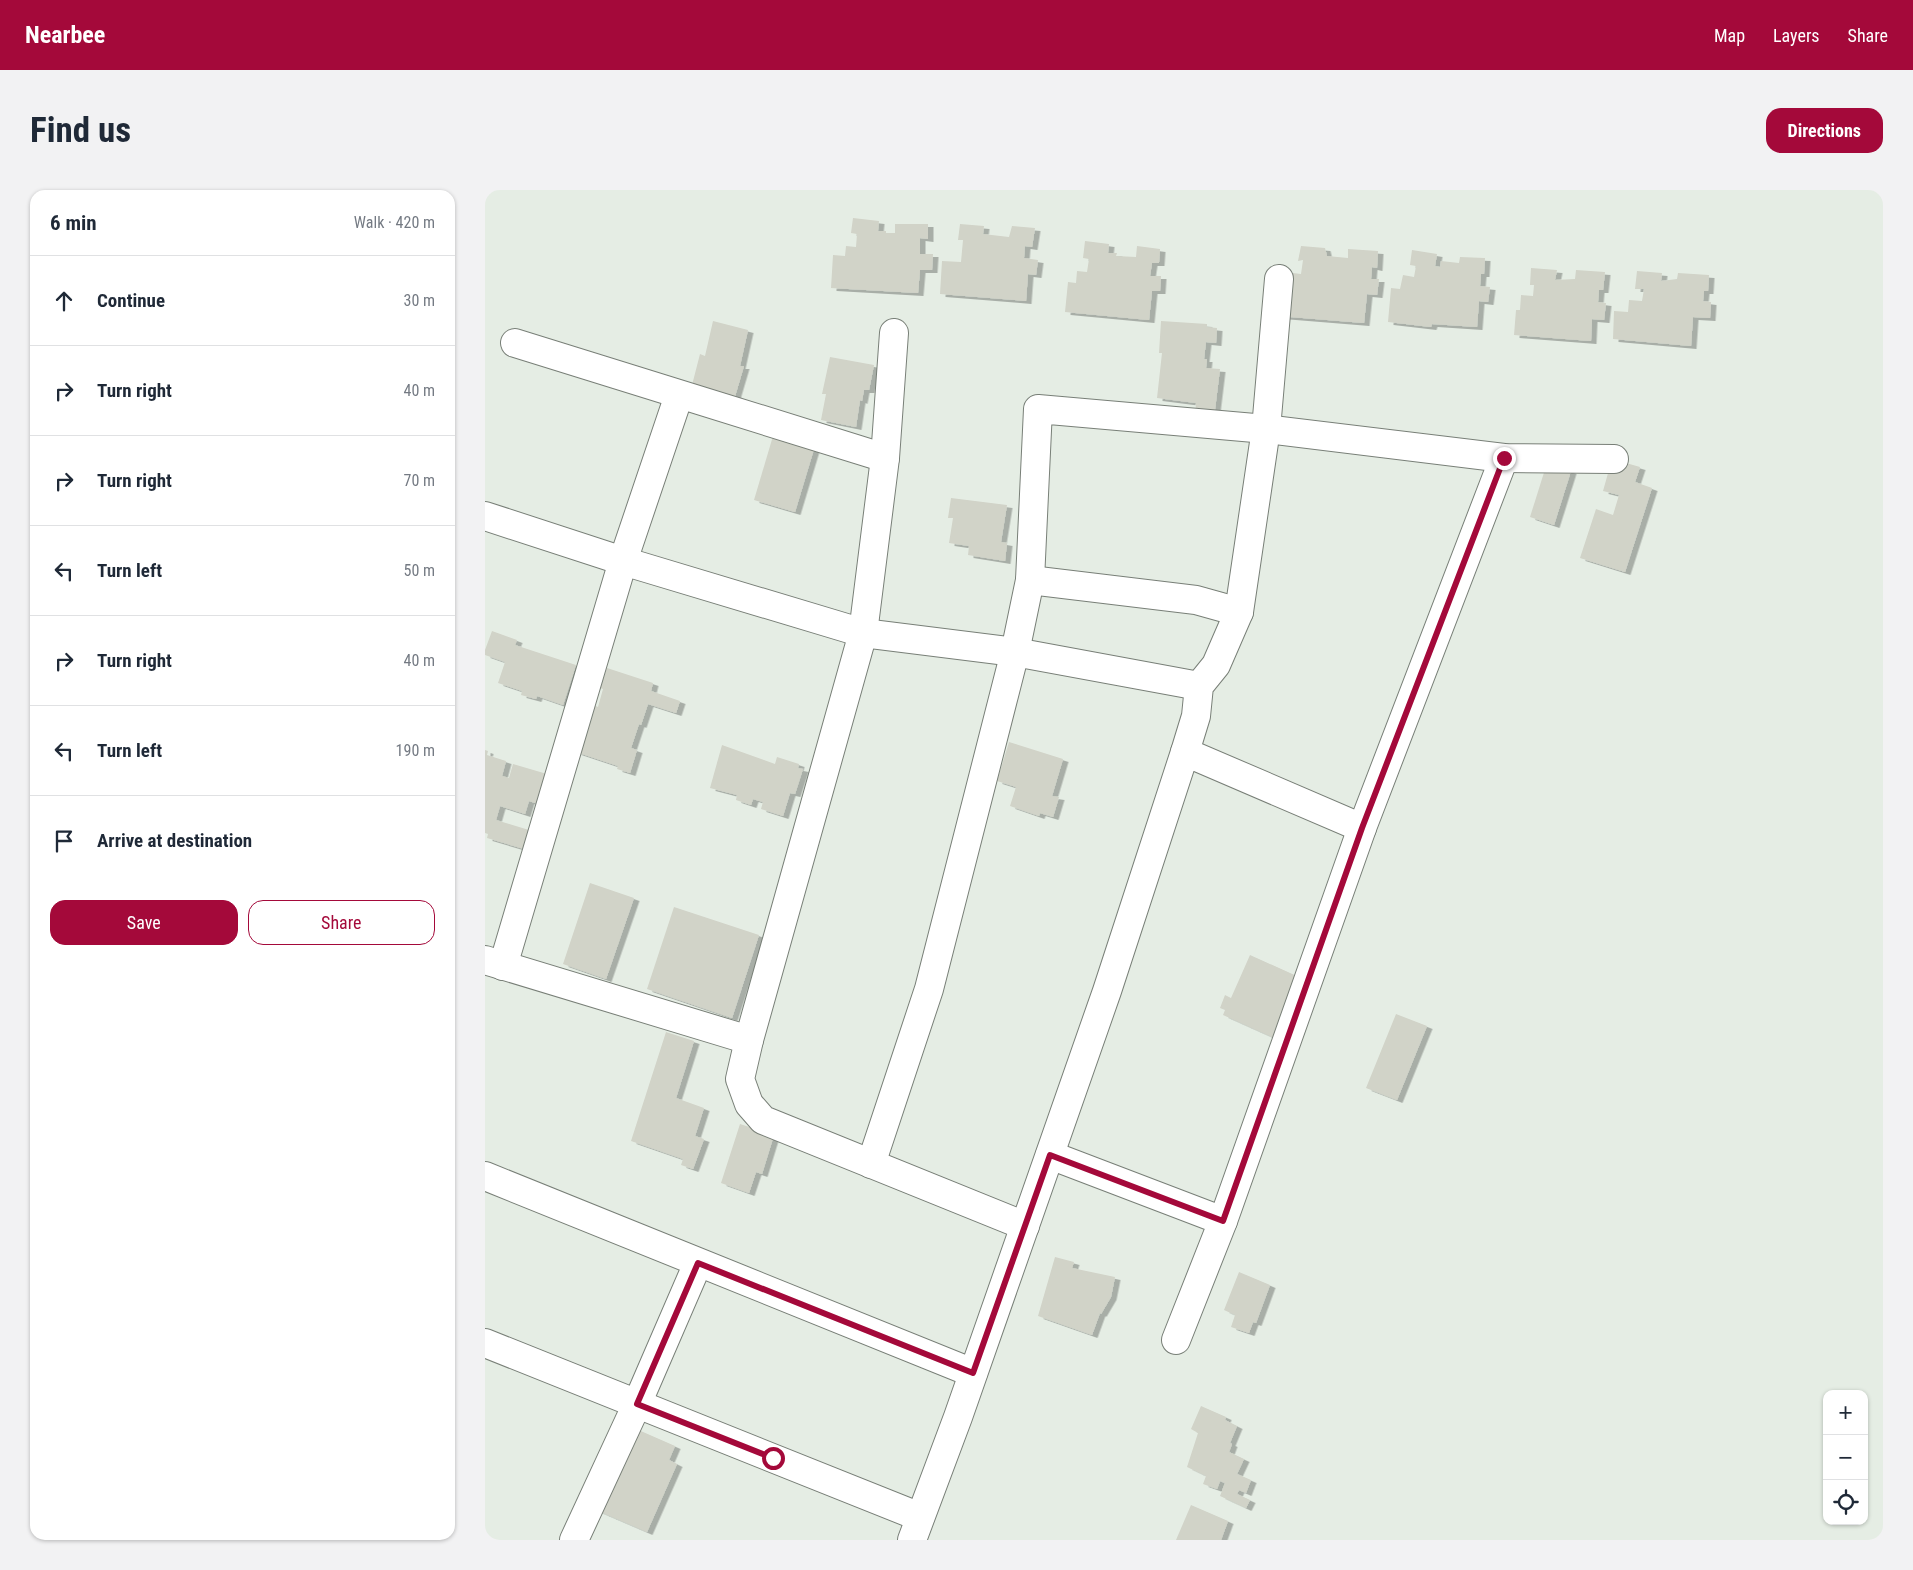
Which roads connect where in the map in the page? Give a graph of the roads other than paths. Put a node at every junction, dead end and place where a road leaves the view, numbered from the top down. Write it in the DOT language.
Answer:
graph roads {
  1 [pos="1279,280"];
  2 [pos="895,333"];
  3 [pos="515,343"];
  4 [pos="679,395"];
  5 [pos="1266,429"];
  6 [pos="885,458"];
  7 [pos="1504,458"];
  8 [pos="1614,459"];
  9 [pos="485,516"];
  10 [pos="623,561"];
  11 [pos="1030,580"];
  12 [pos="1239,612"];
  13 [pos="863,633"];
  14 [pos="1015,652"];
  15 [pos="1199,686"];
  16 [pos="1185,752"];
  17 [pos="1362,828"];
  18 [pos="494,963"];
  19 [pos="749,1040"];
  20 [pos="1050,1155"];
  21 [pos="871,1164"];
  22 [pos="485,1176"];
  23 [pos="1223,1221"];
  24 [pos="1025,1226"];
  25 [pos="698,1263"];
  26 [pos="1175,1340"];
  27 [pos="485,1343"];
  28 [pos="973,1373"];
  29 [pos="637,1404"];
  30 [pos="916,1529"];
  31 [pos="573,1540"];
  1 -- 5 [label="street"];
  2 -- 6 [label="street"];
  3 -- 4 [label="street"];
  4 -- 6 [label="street"];
  4 -- 10 [label="street"];
  5 -- 7 [label="street"];
  5 -- 11 [label="street"];
  5 -- 12 [label="street"];
  6 -- 13 [label="street"];
  7 -- 8 [label="street"];
  7 -- 17 [label="street"];
  9 -- 10 [label="street"];
  10 -- 13 [label="street"];
  10 -- 18 [label="street"];
  11 -- 12 [label="street"];
  11 -- 14 [label="street"];
  12 -- 15 [label="street"];
  13 -- 14 [label="street"];
  13 -- 19 [label="street"];
  14 -- 15 [label="street"];
  14 -- 21 [label="street"];
  15 -- 16 [label="street"];
  16 -- 17 [label="street"];
  16 -- 20 [label="street"];
  17 -- 23 [label="street"];
  18 -- 19 [label="street"];
  19 -- 21 [label="street"];
  20 -- 23 [label="street"];
  20 -- 24 [label="street"];
  21 -- 24 [label="street"];
  22 -- 25 [label="street"];
  23 -- 26 [label="street"];
  24 -- 28 [label="street"];
  25 -- 28 [label="street"];
  25 -- 29 [label="street"];
  27 -- 29 [label="street"];
  28 -- 30 [label="street"];
  29 -- 30 [label="street"];
  29 -- 31 [label="street"];
}
